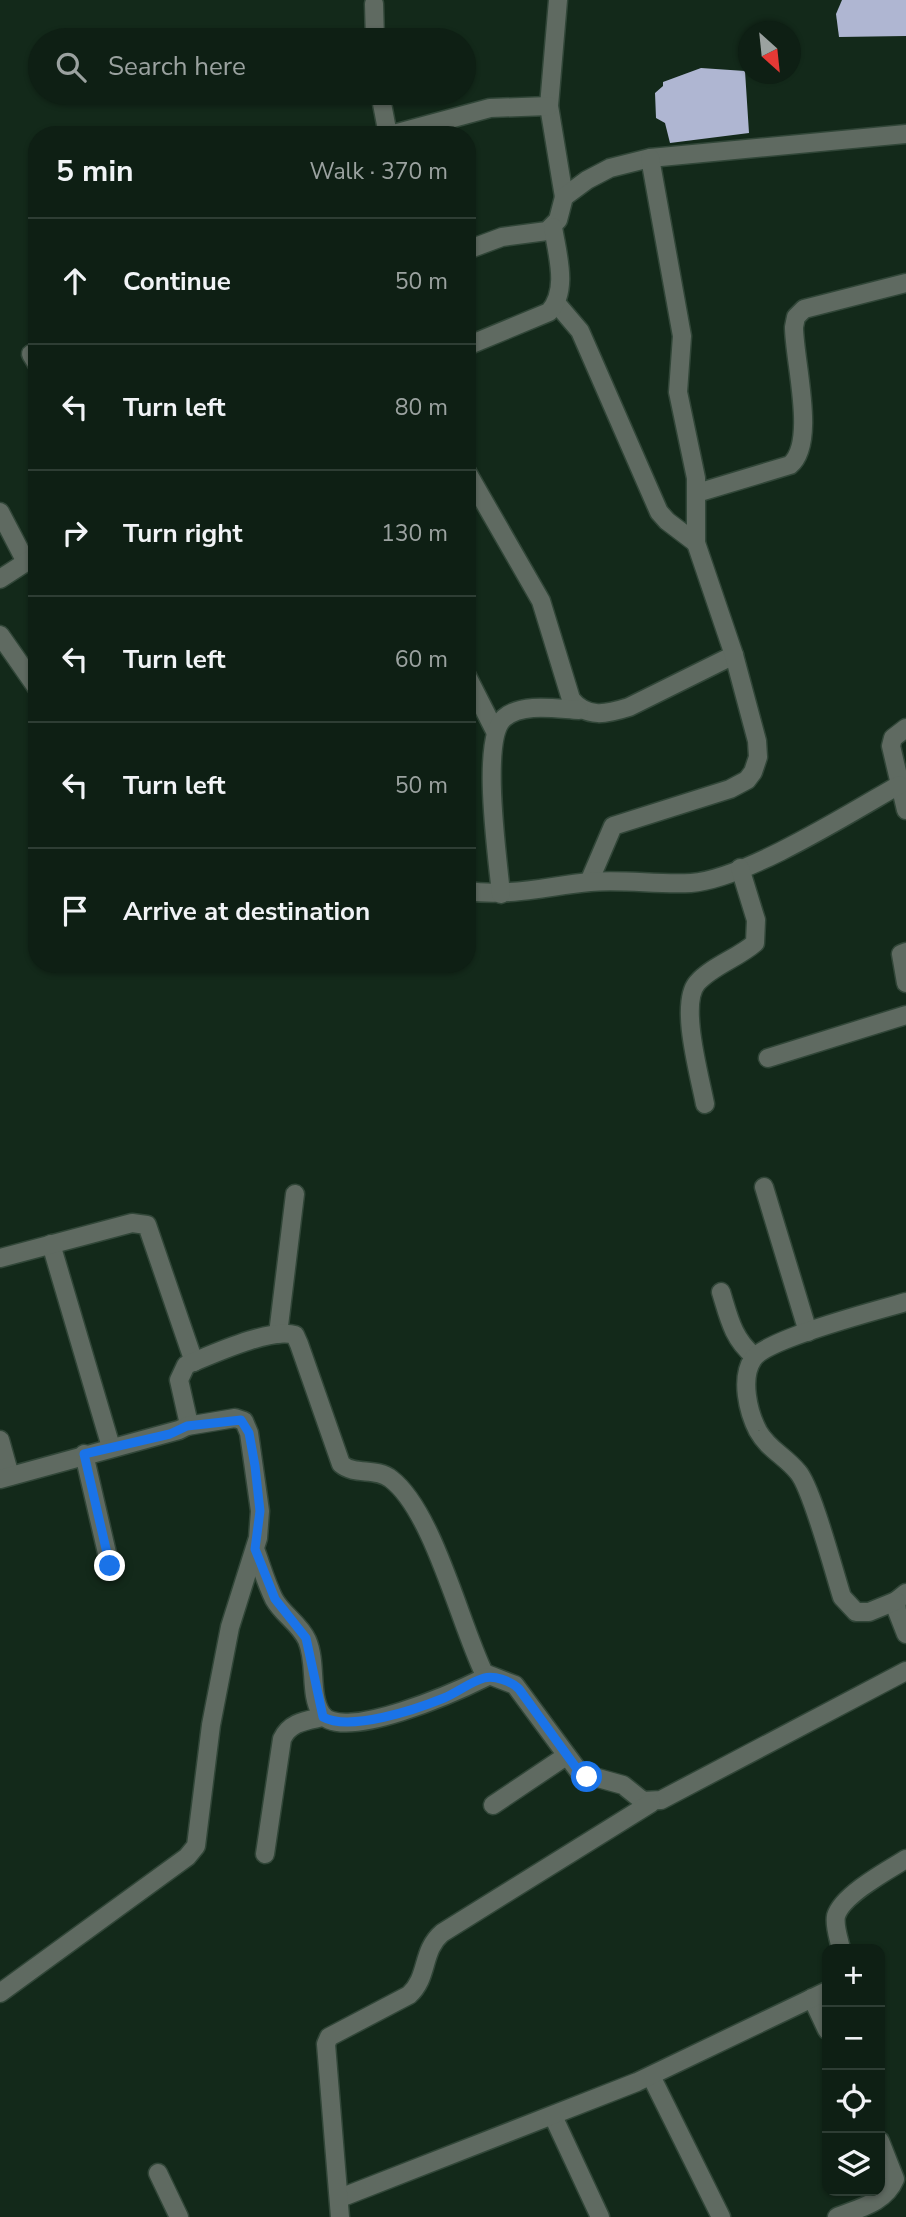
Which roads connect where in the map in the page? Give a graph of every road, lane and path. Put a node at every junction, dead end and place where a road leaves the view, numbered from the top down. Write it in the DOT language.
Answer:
graph roads {
  1 [pos="558,0"];
  2 [pos="374,4"];
  3 [pos="375,28"];
  4 [pos="383,105"];
  5 [pos="549,106"];
  6 [pos="387,126"];
  7 [pos="422,126"];
  8 [pos="906,134"];
  9 [pos="650,158"];
  10 [pos="564,197"];
  11 [pos="553,227"];
  12 [pos="476,247"];
  13 [pos="906,283"];
  14 [pos="557,304"];
  15 [pos="476,342"];
  16 [pos="476,488"];
  17 [pos="697,493"];
  18 [pos="0,512"];
  19 [pos="696,543"];
  20 [pos="28,553"];
  21 [pos="28,562"];
  22 [pos="0,579"];
  23 [pos="0,635"];
  24 [pos="734,655"];
  25 [pos="28,675"];
  26 [pos="476,694"];
  27 [pos="579,709"];
  28 [pos="906,728"];
  29 [pos="495,731"];
  30 [pos="900,785"];
  31 [pos="906,810"];
  32 [pos="740,868"];
  33 [pos="589,882"];
  34 [pos="476,892"];
  35 [pos="501,894"];
  36 [pos="906,952"];
  37 [pos="906,983"];
  38 [pos="906,1015"];
  39 [pos="768,1058"];
  40 [pos="705,1104"];
  41 [pos="764,1187"];
  42 [pos="296,1194"];
  43 [pos="51,1244"];
  44 [pos="0,1258"];
  45 [pos="721,1292"];
  46 [pos="906,1301"];
  47 [pos="808,1332"];
  48 [pos="278,1334"];
  49 [pos="754,1356"];
  50 [pos="194,1362"];
  51 [pos="187,1426"];
  52 [pos="0,1440"];
  53 [pos="111,1447"];
  54 [pos="84,1454"];
  55 [pos="5,1477"];
  56 [pos="255,1549"];
  57 [pos="110,1566"];
  58 [pos="901,1597"];
  59 [pos="906,1634"];
  60 [pos="906,1671"];
  61 [pos="496,1679"];
  62 [pos="323,1717"];
  63 [pos="566,1756"];
  64 [pos="652,1803"];
  65 [pos="493,1805"];
  66 [pos="265,1854"];
  67 [pos="906,1859"];
  68 [pos="840,1944"];
  69 [pos="0,1993"];
  70 [pos="820,1995"];
  71 [pos="651,2076"];
  72 [pos="553,2116"];
  73 [pos="885,2154"];
  74 [pos="159,2173"];
  75 [pos="885,2194"];
  76 [pos="883,2196"];
  77 [pos="340,2198"];
  78 [pos="179,2217"];
  79 [pos="340,2217"];
  80 [pos="600,2217"];
  81 [pos="721,2217"];
  82 [pos="837,2217"];
  1 -- 5 [label="street"];
  2 -- 3 [label="street"];
  4 -- 6 [label="street"];
  5 -- 7 [label="street"];
  5 -- 10 [label="street"];
  8 -- 9 [label="street"];
  9 -- 10 [label="street"];
  9 -- 17 [label="street"];
  10 -- 11 [label="street"];
  11 -- 12 [label="street"];
  11 -- 14 [label="street"];
  13 -- 17 [label="street"];
  14 -- 15 [label="street"];
  14 -- 19 [label="street"];
  16 -- 27 [label="street"];
  17 -- 19 [label="street"];
  18 -- 20 [label="street"];
  19 -- 24 [label="street"];
  21 -- 22 [label="street"];
  23 -- 25 [label="street"];
  24 -- 27 [label="street"];
  24 -- 33 [label="street"];
  26 -- 29 [label="street"];
  27 -- 29 [label="street"];
  28 -- 30 [label="street"];
  29 -- 35 [label="street"];
  30 -- 31 [label="street"];
  30 -- 32 [label="street"];
  32 -- 33 [label="street"];
  32 -- 40 [label="street"];
  33 -- 35 [label="street"];
  34 -- 35 [label="street"];
  36 -- 37 [label="street"];
  38 -- 39 [label="street"];
  41 -- 47 [label="street"];
  42 -- 48 [label="street"];
  43 -- 44 [label="street"];
  43 -- 50 [label="street"];
  43 -- 53 [label="street"];
  45 -- 49 [label="street"];
  46 -- 47 [label="street"];
  47 -- 49 [label="street"];
  48 -- 50 [label="street"];
  48 -- 61 [label="street"];
  49 -- 58 [label="street"];
  50 -- 51 [label="street"];
  51 -- 53 [label="street"];
  51 -- 56 [label="street"];
  52 -- 55 [label="street"];
  53 -- 54 [label="street"];
  54 -- 55 [label="street"];
  54 -- 57 [label="street"];
  56 -- 62 [label="street"];
  56 -- 69 [label="street"];
  58 -- 59 [label="street"];
  60 -- 64 [label="street"];
  61 -- 62 [label="street"];
  61 -- 63 [label="street"];
  62 -- 66 [label="street"];
  63 -- 64 [label="street"];
  63 -- 65 [label="street"];
  64 -- 77 [label="street"];
  67 -- 68 [label="street"];
  70 -- 71 [label="street"];
  71 -- 72 [label="street"];
  71 -- 81 [label="street"];
  72 -- 77 [label="street"];
  72 -- 80 [label="street"];
  73 -- 75 [label="street"];
  74 -- 78 [label="street"];
  76 -- 82 [label="street"];
  77 -- 79 [label="street"];
}
